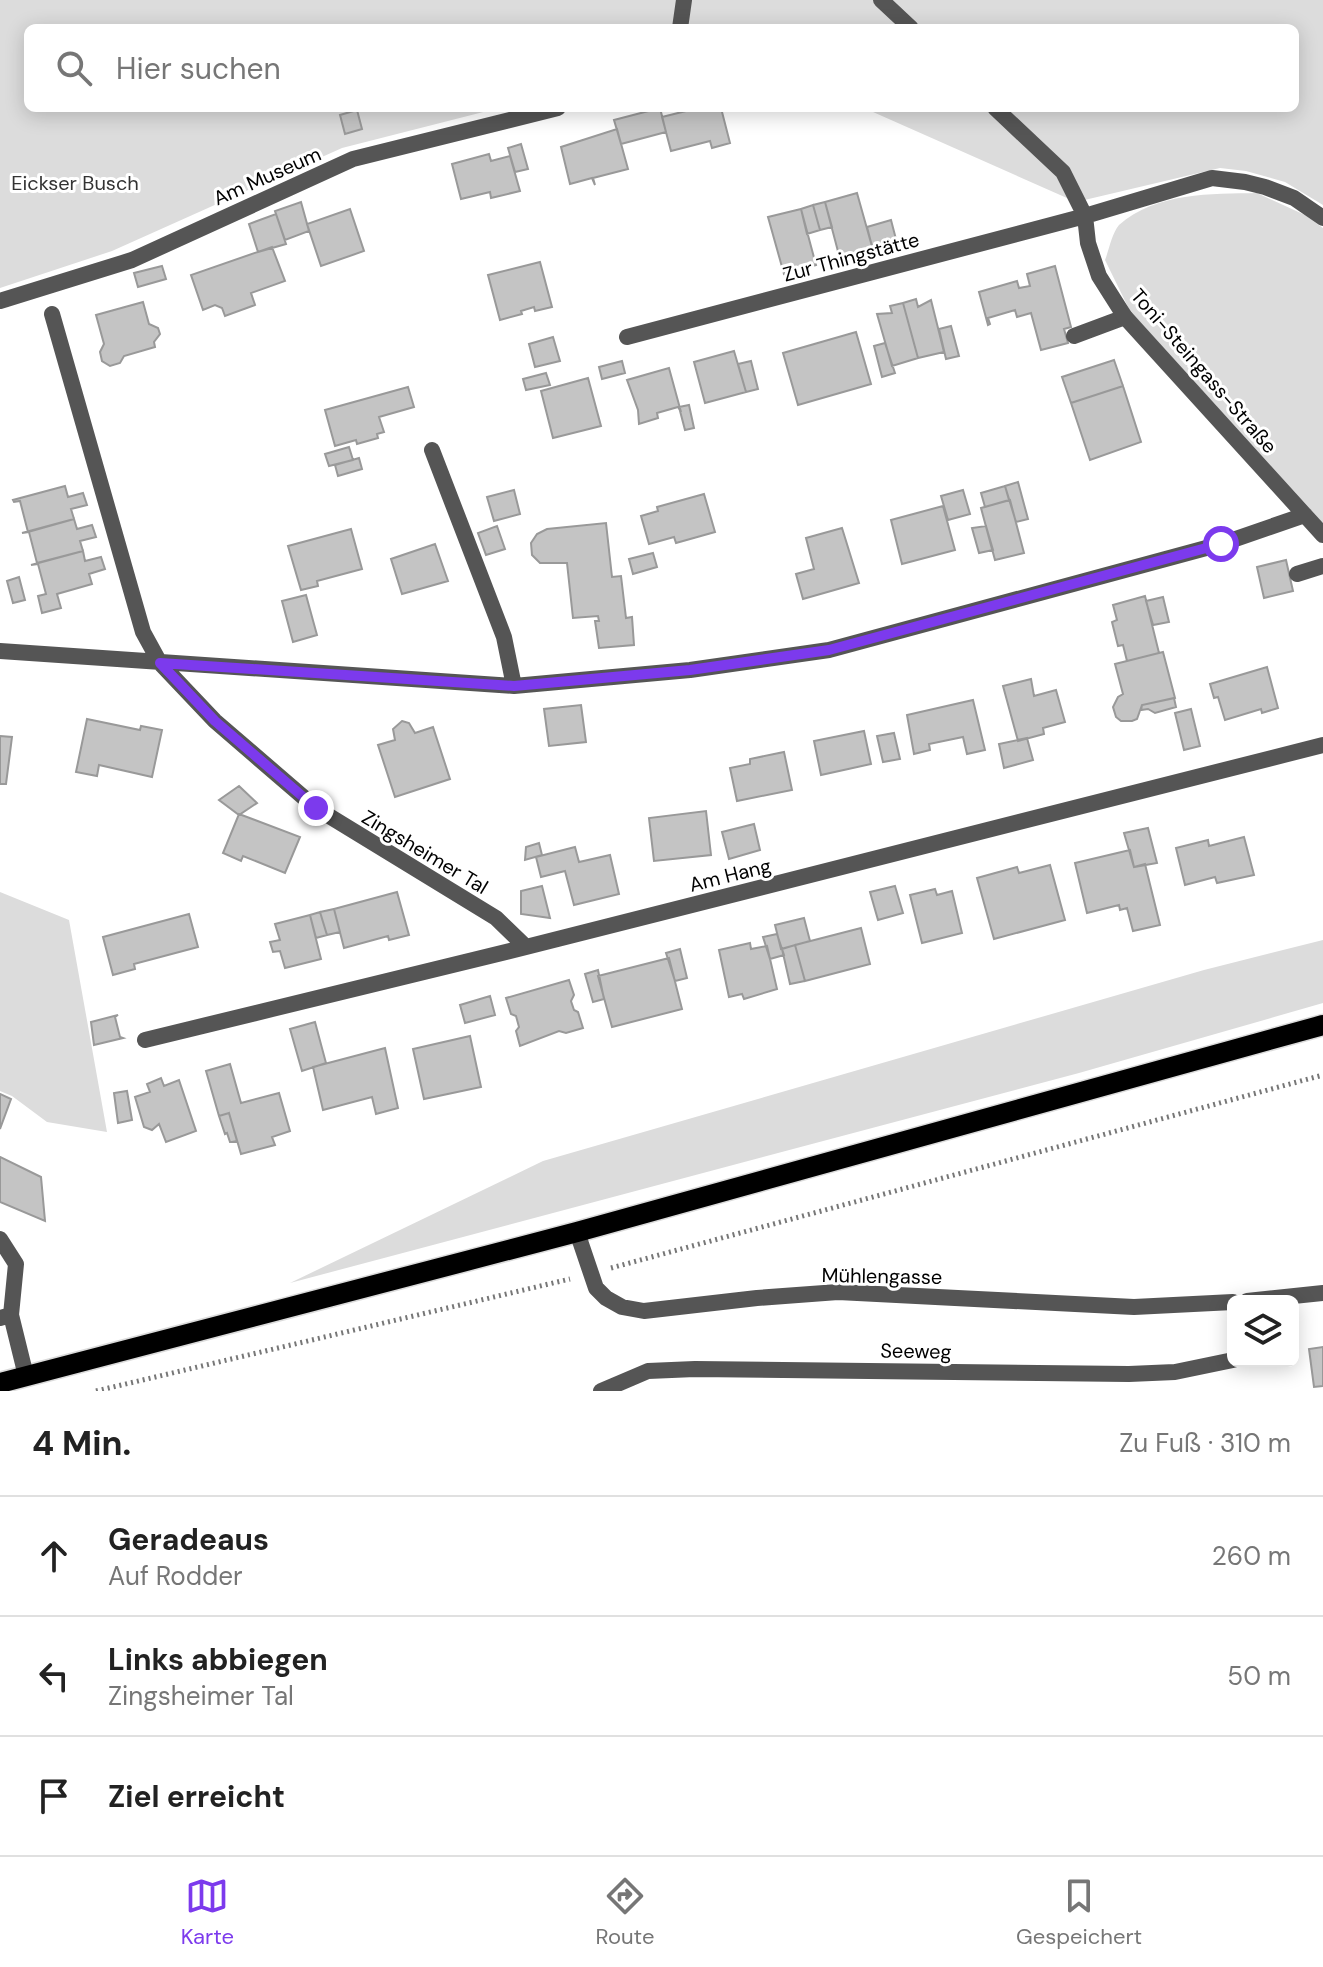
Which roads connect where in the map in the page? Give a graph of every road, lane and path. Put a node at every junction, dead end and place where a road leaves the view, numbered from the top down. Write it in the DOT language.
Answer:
graph roads {
  1 [pos="684,0"];
  2 [pos="881,0"];
  3 [pos="681,24"];
  4 [pos="907,24"];
  5 [pos="542,112"];
  6 [pos="999,112"];
  7 [pos="1085,216"];
  8 [pos="1323,218"];
  9 [pos="0,301"];
  10 [pos="52,314"];
  11 [pos="1125,317"];
  12 [pos="1074,336"];
  13 [pos="627,337"];
  14 [pos="432,450"];
  15 [pos="1305,515"];
  16 [pos="1323,535"];
  17 [pos="1323,566"];
  18 [pos="1297,574"];
  19 [pos="0,651"];
  20 [pos="160,663"];
  21 [pos="514,686"];
  22 [pos="1323,745"];
  23 [pos="526,947"];
  24 [pos="1323,1025"];
  25 [pos="145,1040"];
  26 [pos="1323,1075"];
  27 [pos="577,1232"];
  28 [pos="0,1239"];
  29 [pos="590,1275"];
  30 [pos="1323,1293"];
  31 [pos="1299,1296"];
  32 [pos="1227,1302"];
  33 [pos="5,1317"];
  34 [pos="1227,1361"];
  35 [pos="26,1376"];
  36 [pos="0,1383"];
  37 [pos="96,1391"];
  38 [pos="601,1391"];
  1 -- 3 [label="street"];
  2 -- 4 [label="street"];
  5 -- 9 [label="street, Am Museum"];
  6 -- 7 [label="street, Toni-Steingass-Straße"];
  7 -- 8 [label="street"];
  7 -- 11 [label="street, Toni-Steingass-Straße"];
  7 -- 13 [label="street, Zur Thingstätte"];
  10 -- 20 [label="street, Zingsheimer Tal"];
  11 -- 12 [label="street"];
  11 -- 15 [label="street, Toni-Steingass-Straße"];
  14 -- 21 [label="street"];
  15 -- 16 [label="street, Toni-Steingass-Straße"];
  15 -- 21 [label="street"];
  17 -- 18 [label="street"];
  19 -- 20 [label="street"];
  20 -- 21 [label="street"];
  20 -- 23 [label="street, Zingsheimer Tal"];
  22 -- 23 [label="street, Am Hang"];
  23 -- 25 [label="street, Am Hang"];
  24 -- 27 [label="main road"];
  26 -- 29 [label="path"];
  27 -- 29 [label="street, Mühlengasse"];
  27 -- 35 [label="main road"];
  28 -- 33 [label="street"];
  29 -- 32 [label="street, Mühlengasse"];
  29 -- 37 [label="path"];
  30 -- 31 [label="street"];
  33 -- 35 [label="street"];
  34 -- 38 [label="street, Seeweg"];
  35 -- 36 [label="main road"];
}
